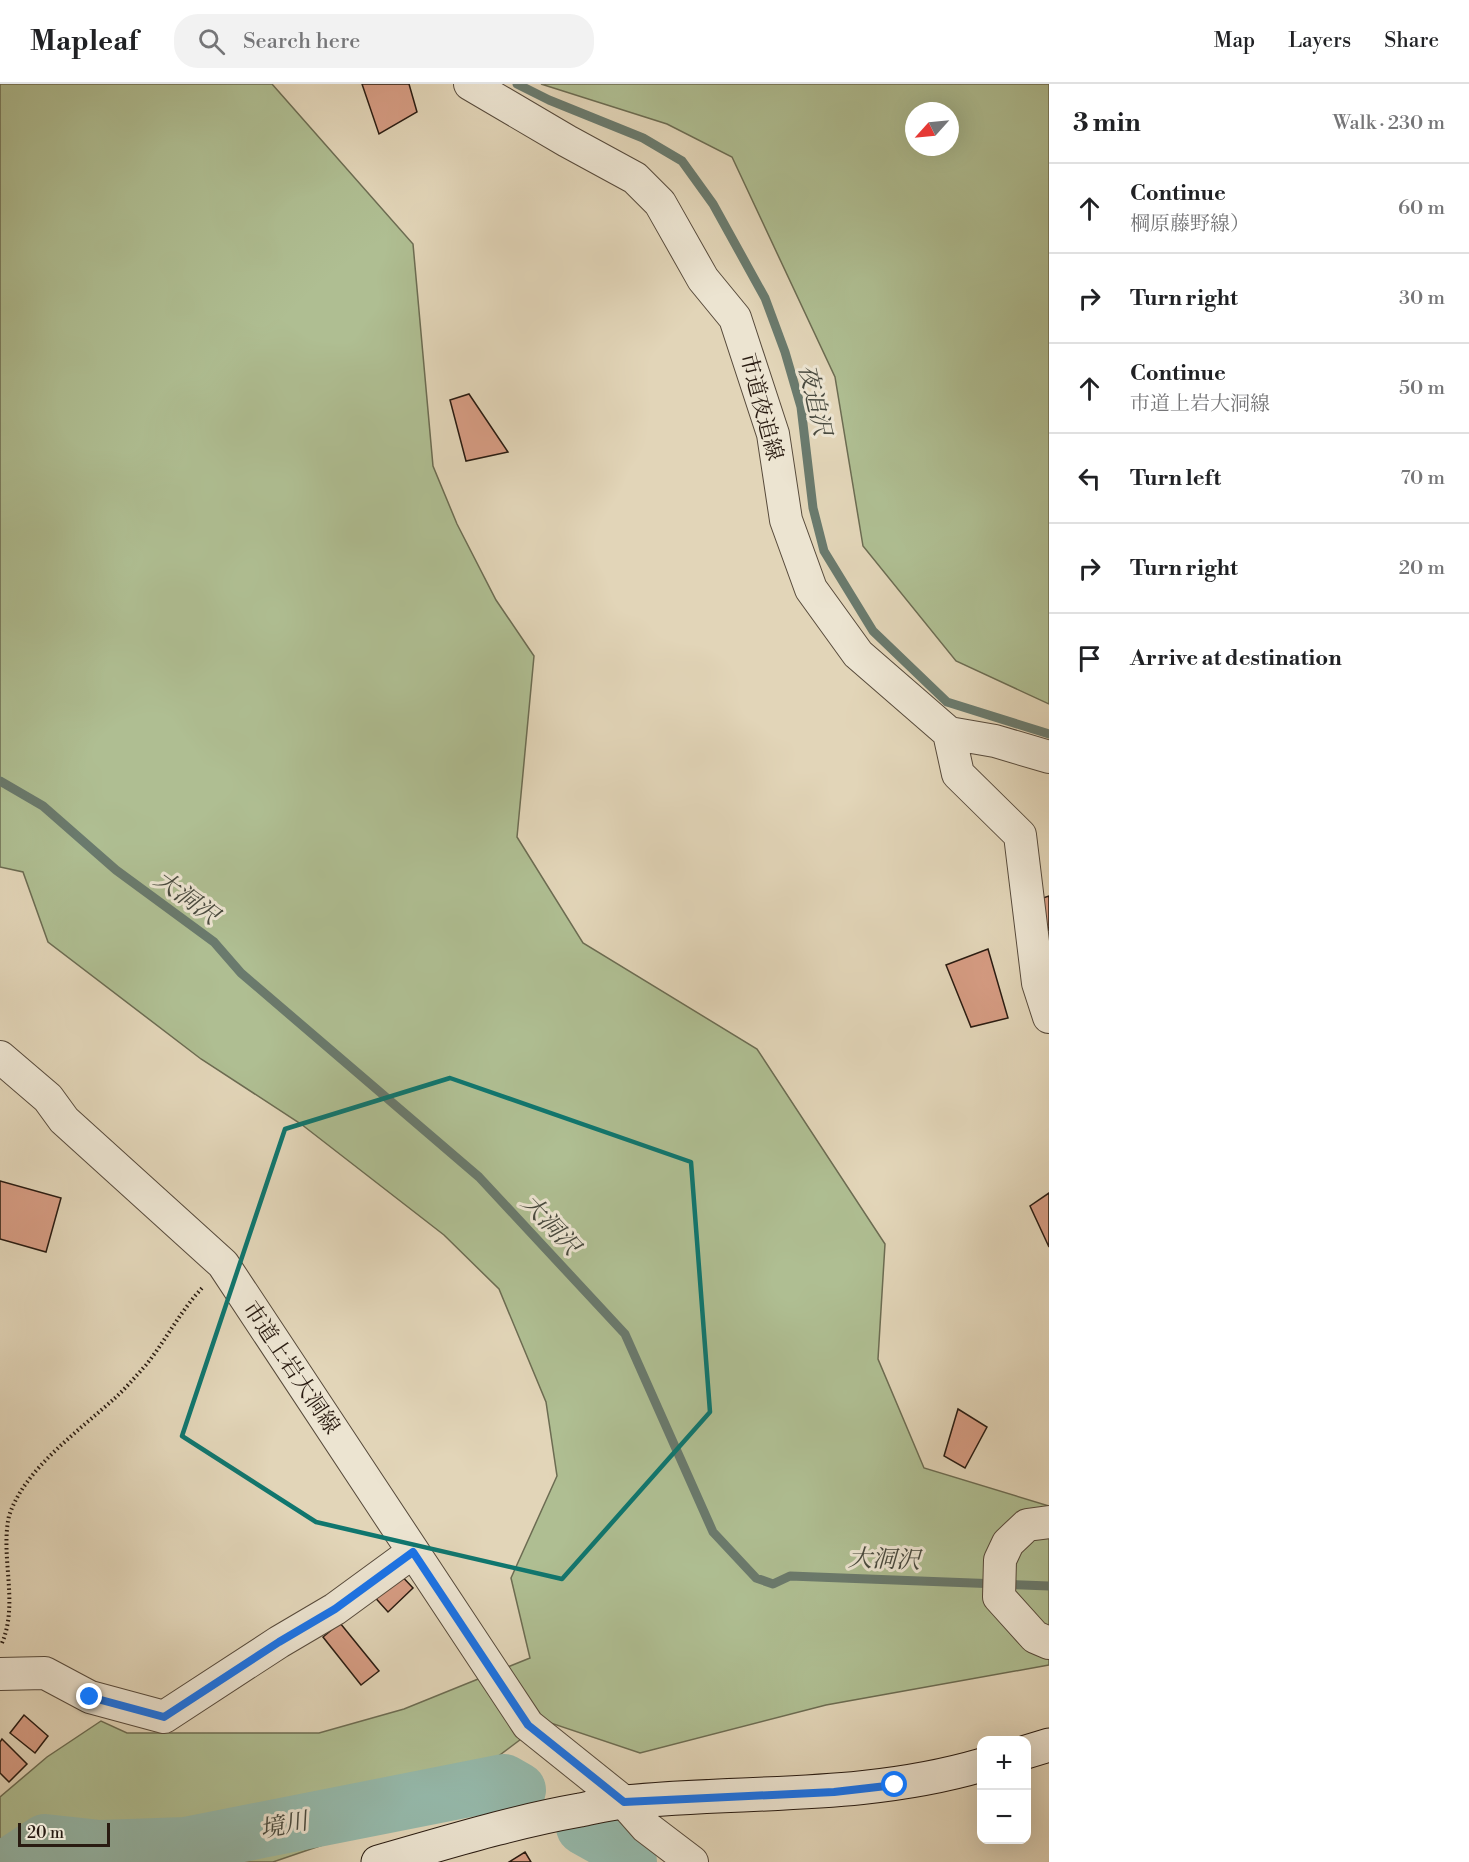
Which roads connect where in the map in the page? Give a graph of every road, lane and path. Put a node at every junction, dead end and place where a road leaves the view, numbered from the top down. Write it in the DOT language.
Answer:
graph roads {
  1 [pos="470,84"];
  2 [pos="949,733"];
  3 [pos="1049,757"];
  4 [pos="1049,1017"];
  5 [pos="0,1057"];
  6 [pos="223,1264"];
  7 [pos="1049,1522"];
  8 [pos="413,1552"];
  9 [pos="1049,1643"];
  10 [pos="0,1648"];
  11 [pos="0,1674"];
  12 [pos="1049,1745"];
  13 [pos="1031,1750"];
  14 [pos="977,1766"];
  15 [pos="624,1802"];
  16 [pos="378,1862"];
  17 [pos="692,1862"];
  1 -- 2 [label="street, 市道夜追線"];
  2 -- 3 [label="street"];
  2 -- 4 [label="street"];
  5 -- 6 [label="street, 市道上岩大洞線"];
  6 -- 8 [label="street, 市道上岩大洞線"];
  6 -- 10 [label="path"];
  7 -- 9 [label="street"];
  8 -- 11 [label="street"];
  8 -- 15 [label="street, 市道上岩大洞線"];
  12 -- 13 [label="main road"];
  14 -- 15 [label="main road"];
  15 -- 16 [label="main road"];
  15 -- 17 [label="street, 市道上岩大洞線"];
}
